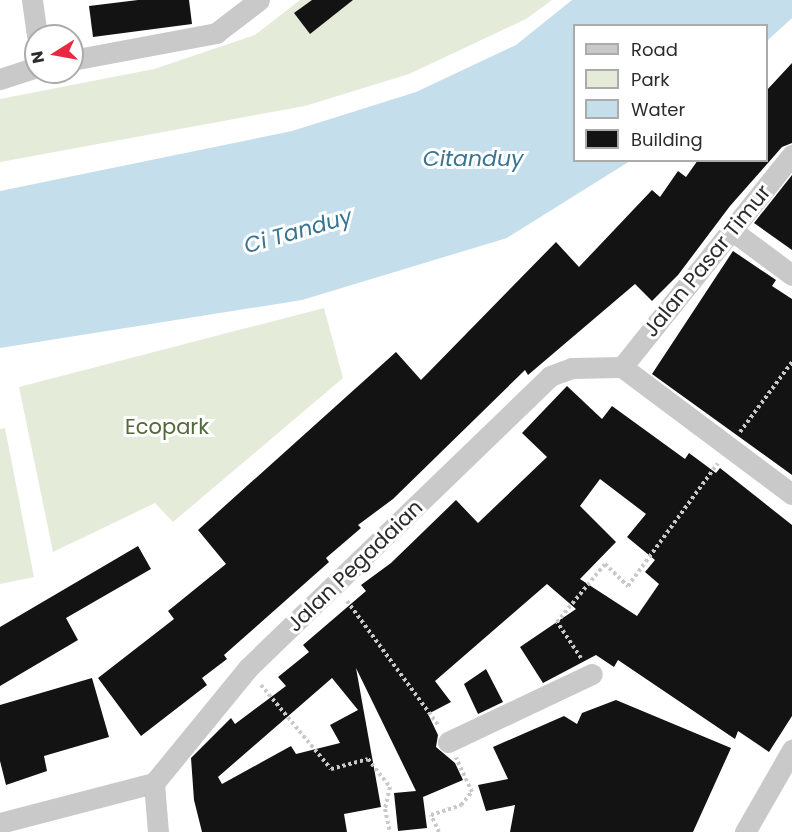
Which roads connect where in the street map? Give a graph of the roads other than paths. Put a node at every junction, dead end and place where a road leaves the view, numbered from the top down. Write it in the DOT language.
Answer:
graph roads {
  1 [pos="32,0"];
  2 [pos="259,0"];
  3 [pos="35,24"];
  4 [pos="84,58"];
  5 [pos="24,71"];
  6 [pos="0,79"];
  7 [pos="792,155"];
  8 [pos="734,232"];
  9 [pos="792,275"];
  10 [pos="621,367"];
  11 [pos="792,494"];
  12 [pos="592,674"];
  13 [pos="448,742"];
  14 [pos="792,750"];
  15 [pos="154,783"];
  16 [pos="0,823"];
  17 [pos="158,832"];
  18 [pos="745,832"];
  1 -- 3 [label="street"];
  2 -- 4 [label="street"];
  5 -- 6 [label="street"];
  7 -- 8 [label="street, Jalan Pasar Timur"];
  8 -- 9 [label="street"];
  8 -- 10 [label="street, Jalan Pasar Timur"];
  10 -- 11 [label="street"];
  10 -- 15 [label="street, Jalan Pegadaian"];
  12 -- 13 [label="street"];
  14 -- 18 [label="street"];
  15 -- 16 [label="street"];
  15 -- 17 [label="street"];
}
